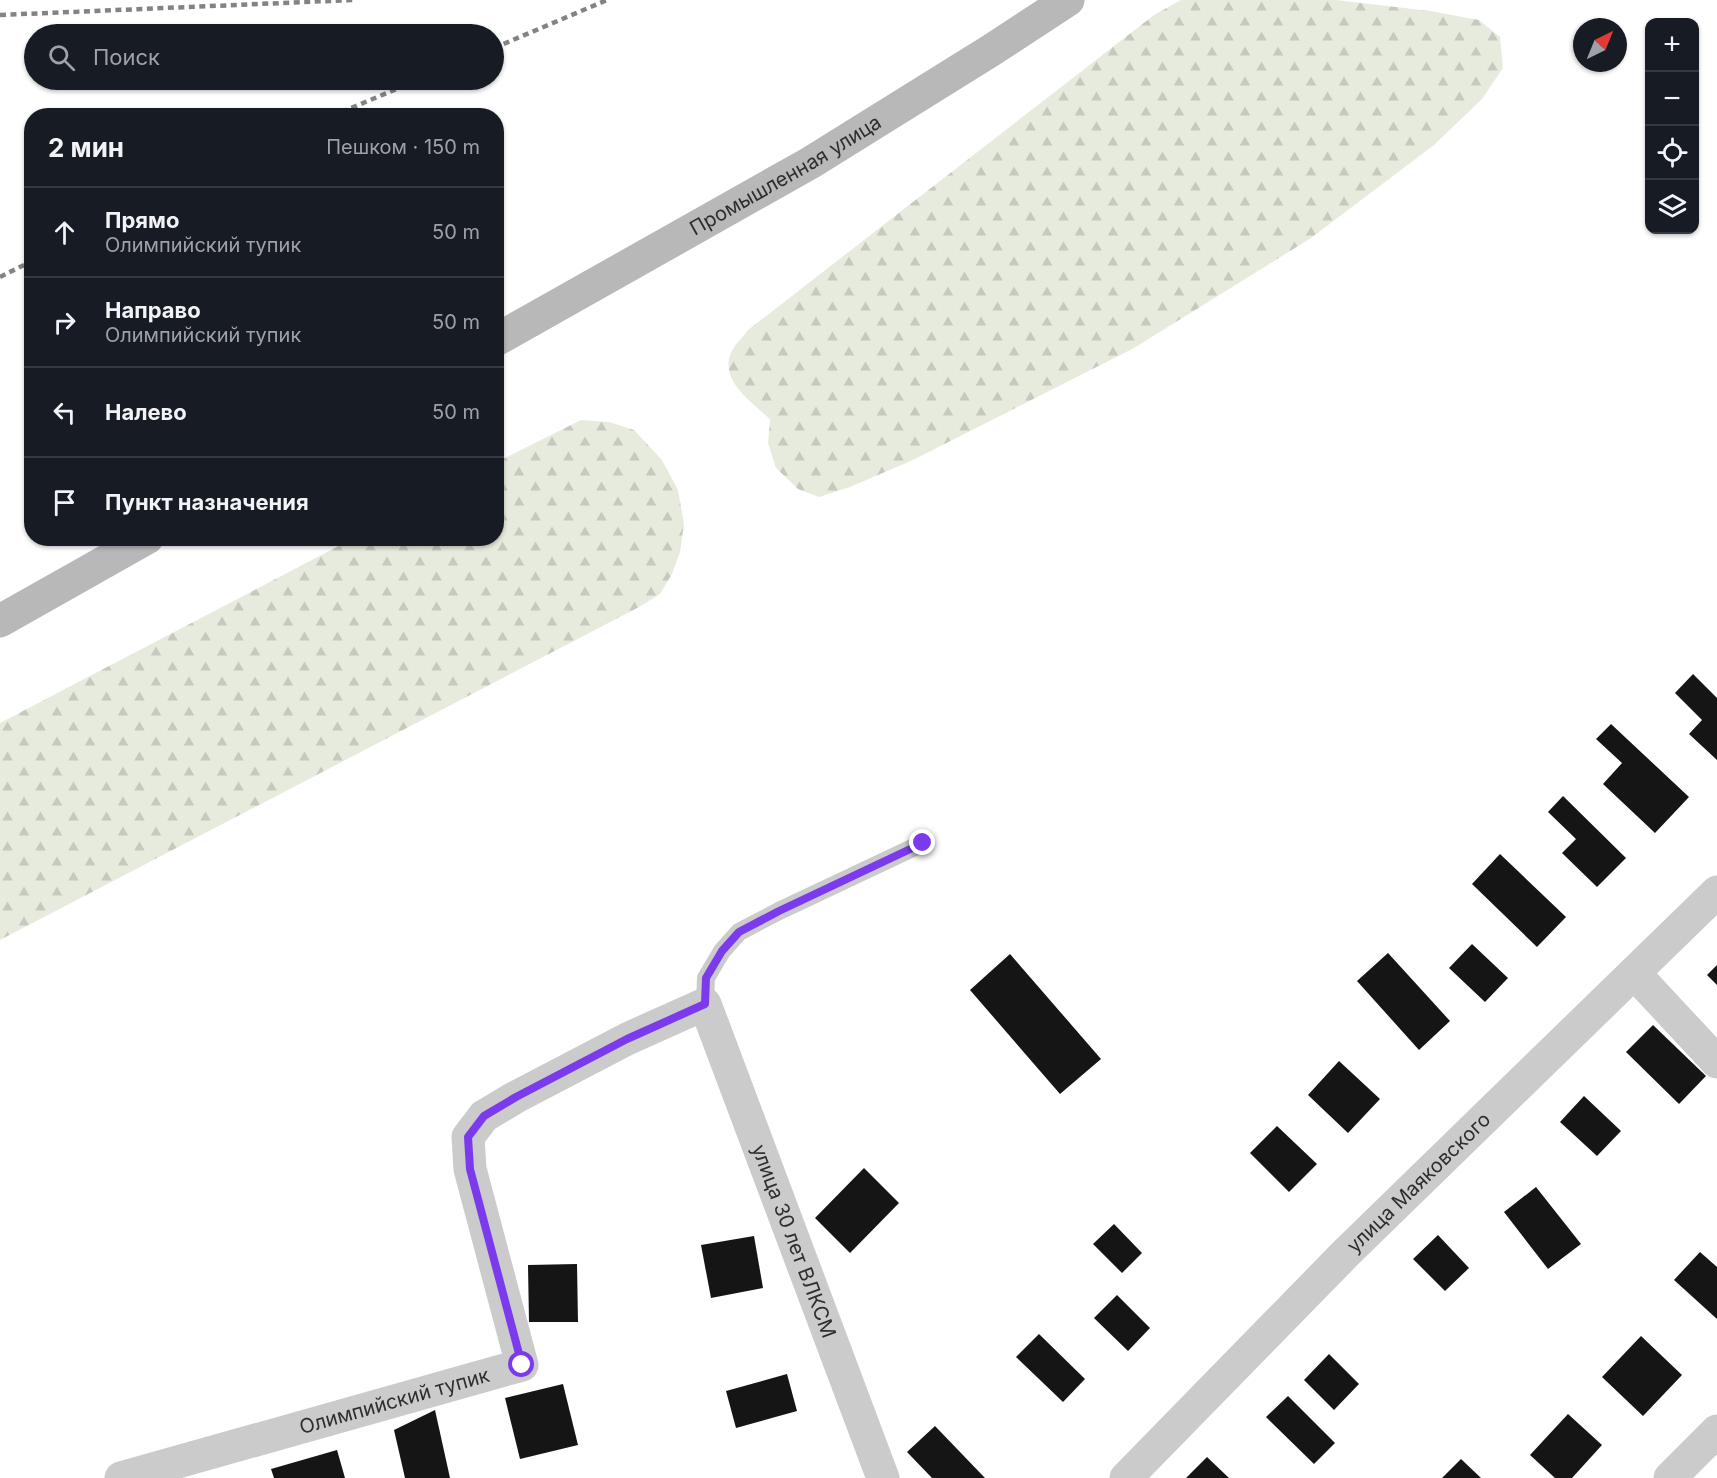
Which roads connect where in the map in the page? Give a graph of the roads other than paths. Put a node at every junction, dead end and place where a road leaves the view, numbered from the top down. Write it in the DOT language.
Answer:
graph roads {
  1 [pos="1068,0"];
  2 [pos="504,335"];
  3 [pos="133,546"];
  4 [pos="0,621"];
  5 [pos="923,843"];
  6 [pos="1717,892"];
  7 [pos="1635,974"];
  8 [pos="705,1004"];
  9 [pos="1717,1062"];
  10 [pos="1717,1431"];
  11 [pos="121,1478"];
  12 [pos="883,1478"];
  13 [pos="1126,1478"];
  14 [pos="1670,1478"];
  1 -- 2 [label="main road, Промышленная улица"];
  3 -- 4 [label="main road"];
  5 -- 8 [label="lane"];
  6 -- 7 [label="street, улица Маяковского"];
  7 -- 9 [label="street"];
  7 -- 13 [label="street, улица Маяковского"];
  8 -- 11 [label="street, Олимпийский тупик"];
  8 -- 12 [label="street, улица 30 лет ВЛКСМ"];
  10 -- 14 [label="street"];
}
